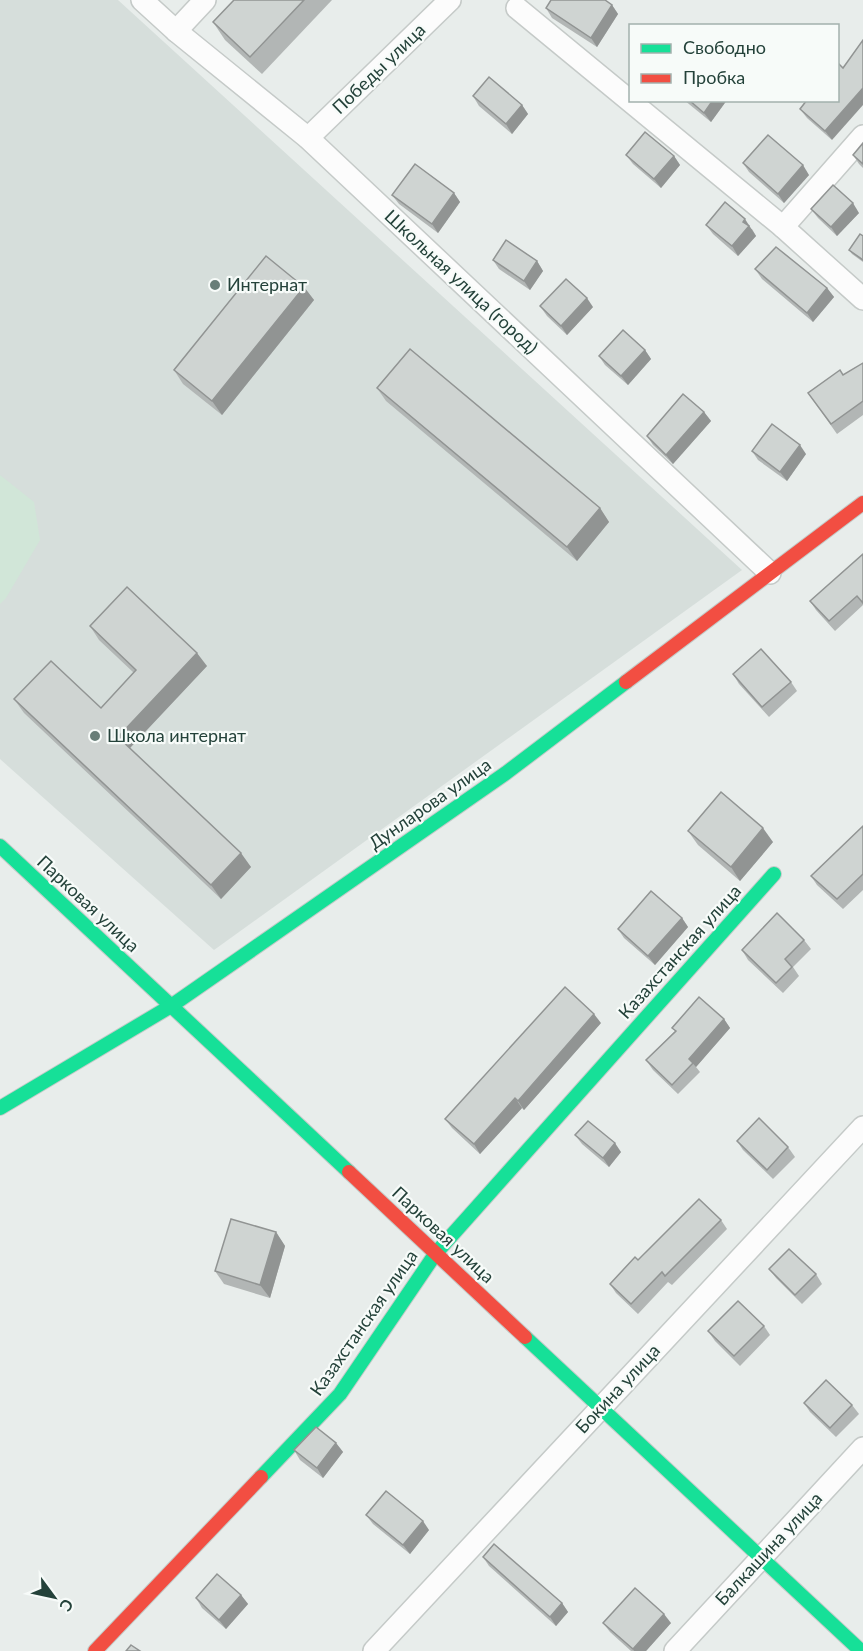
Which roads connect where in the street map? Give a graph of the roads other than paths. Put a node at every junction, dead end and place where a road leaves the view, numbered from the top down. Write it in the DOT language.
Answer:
graph roads {
  1 [pos="142,0"];
  2 [pos="205,0"];
  3 [pos="450,0"];
  4 [pos="517,8"];
  5 [pos="176,30"];
  6 [pos="629,100"];
  7 [pos="631,102"];
  8 [pos="863,136"];
  9 [pos="308,138"];
  10 [pos="783,227"];
  11 [pos="863,299"];
  12 [pos="863,503"];
  13 [pos="770,573"];
  14 [pos="0,846"];
  15 [pos="774,874"];
  16 [pos="171,1006"];
  17 [pos="0,1108"];
  18 [pos="863,1127"];
  19 [pos="435,1252"];
  20 [pos="601,1407"];
  21 [pos="863,1448"];
  22 [pos="760,1557"];
  23 [pos="95,1651"];
  24 [pos="374,1651"];
  25 [pos="675,1651"];
  26 [pos="861,1651"];
  1 -- 5 [label="street, Школьная улица (город)"];
  2 -- 5 [label="street"];
  3 -- 9 [label="street, Победы улица"];
  4 -- 6 [label="street"];
  5 -- 9 [label="street, Школьная улица (город)"];
  7 -- 10 [label="street"];
  8 -- 10 [label="street"];
  9 -- 13 [label="street, Школьная улица (город)"];
  10 -- 11 [label="street"];
  12 -- 13 [label="street, Дунларова улица"];
  13 -- 16 [label="street, Дунларова улица"];
  14 -- 16 [label="street, Парковая улица"];
  15 -- 19 [label="street, Казахстанская улица"];
  16 -- 17 [label="street, Дунларова улица"];
  16 -- 19 [label="street, Парковая улица"];
  18 -- 20 [label="street, Бокина улица"];
  19 -- 20 [label="street, Парковая улица"];
  19 -- 23 [label="street, Казахстанская улица"];
  20 -- 22 [label="street, Парковая улица"];
  20 -- 24 [label="street, Бокина улица"];
  21 -- 22 [label="street, Балкашина улица"];
  22 -- 25 [label="street, Балкашина улица"];
  22 -- 26 [label="street, Парковая улица"];
}
